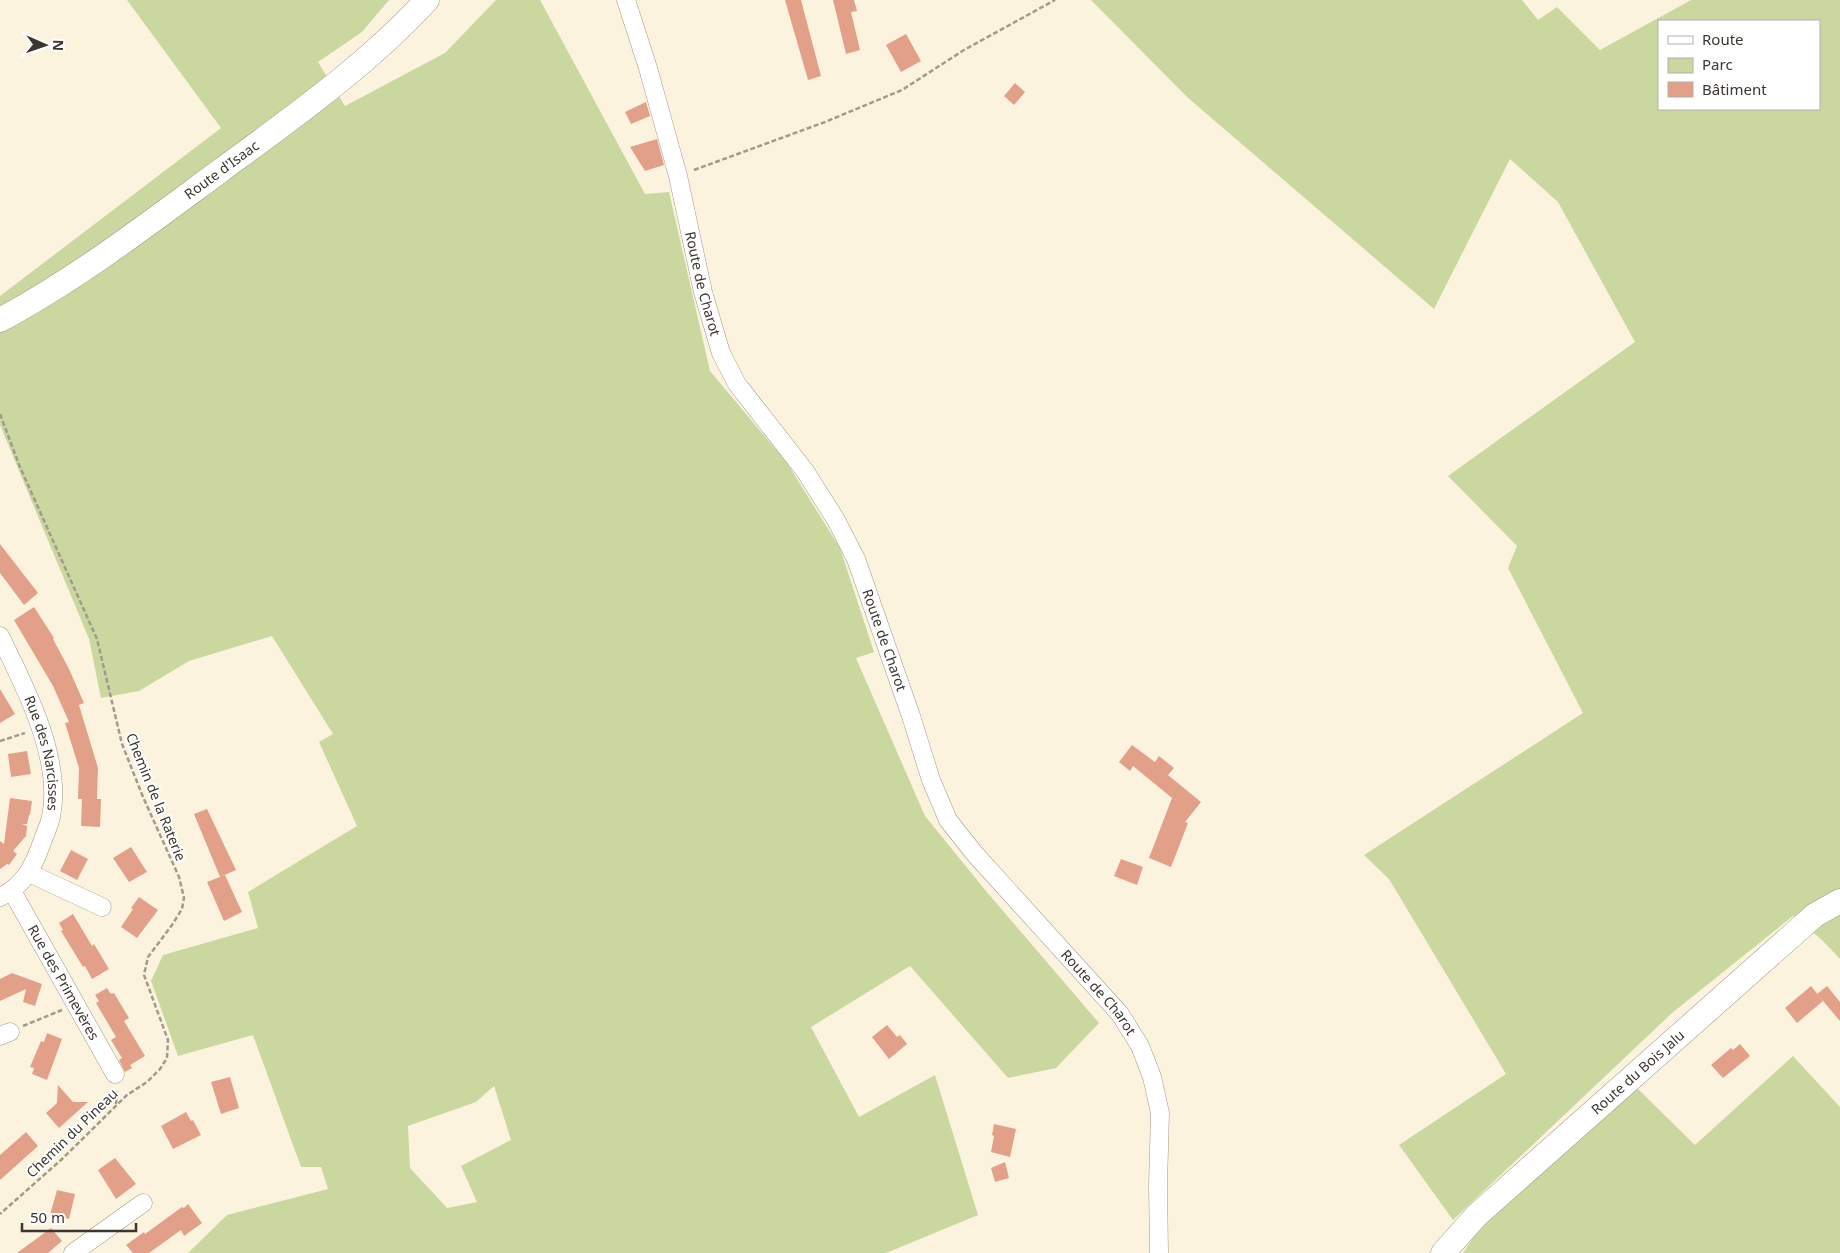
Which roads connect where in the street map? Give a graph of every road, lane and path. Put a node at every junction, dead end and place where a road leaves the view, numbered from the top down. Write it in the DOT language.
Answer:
graph roads {
  1 [pos="427,0"];
  2 [pos="626,0"];
  3 [pos="1055,0"];
  4 [pos="678,176"];
  5 [pos="0,320"];
  6 [pos="0,414"];
  7 [pos="0,636"];
  8 [pos="41,727"];
  9 [pos="0,741"];
  10 [pos="29,873"];
  11 [pos="6,894"];
  12 [pos="1840,901"];
  13 [pos="102,907"];
  14 [pos="75,1005"];
  15 [pos="5,1034"];
  16 [pos="160,1070"];
  17 [pos="116,1083"];
  18 [pos="116,1105"];
  19 [pos="143,1203"];
  20 [pos="0,1214"];
  21 [pos="73,1253"];
  22 [pos="1160,1253"];
  23 [pos="1444,1253"];
  1 -- 5 [label="street, Route d'Isaac"];
  2 -- 4 [label="street, Route de Charot"];
  3 -- 4 [label="path"];
  4 -- 22 [label="street, Route de Charot"];
  6 -- 16 [label="path, Chemin de la Raterie"];
  7 -- 8 [label="street, Rue des Narcisses"];
  8 -- 9 [label="path"];
  8 -- 10 [label="street, Rue des Narcisses"];
  10 -- 11 [label="street, Rue des Narcisses"];
  10 -- 13 [label="street"];
  11 -- 14 [label="street, Rue des Primevères"];
  12 -- 23 [label="street, Route du Bois Jalu"];
  14 -- 15 [label="path"];
  14 -- 17 [label="street, Rue des Primevères"];
  16 -- 18 [label="path, Chemin du Pineau"];
  17 -- 18 [label="path"];
  18 -- 20 [label="path, Chemin du Pineau"];
  19 -- 21 [label="street"];
}
